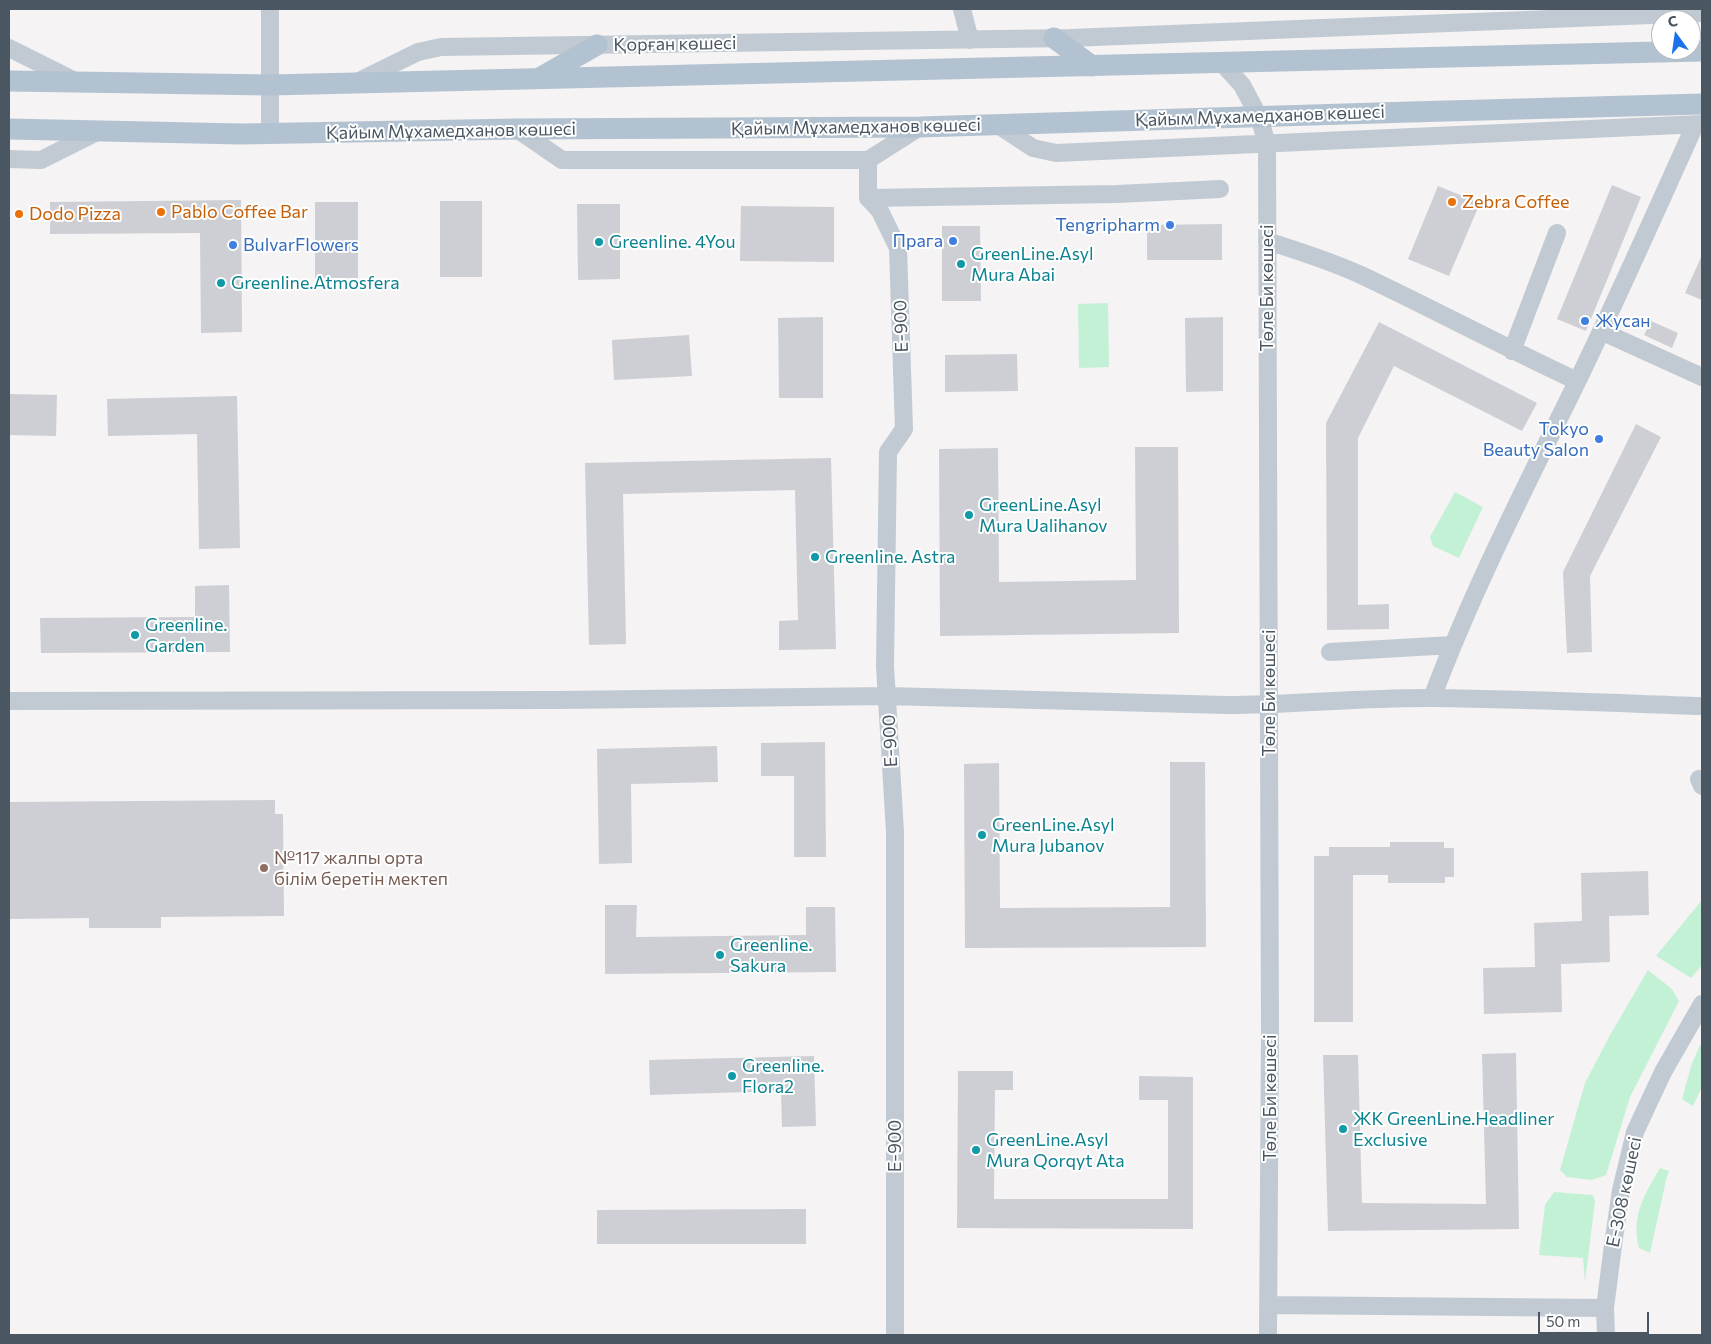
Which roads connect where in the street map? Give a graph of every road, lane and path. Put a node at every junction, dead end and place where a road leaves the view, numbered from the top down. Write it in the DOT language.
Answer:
graph roads {
  1 [pos="270,9"];
  2 [pos="962,9"];
  3 [pos="1702,12"];
  4 [pos="1054,38"];
  5 [pos="970,40"];
  6 [pos="597,45"];
  7 [pos="9,48"];
  8 [pos="1702,51"];
  9 [pos="1222,63"];
  10 [pos="1092,66"];
  11 [pos="538,79"];
  12 [pos="9,81"];
  13 [pos="75,82"];
  14 [pos="355,83"];
  15 [pos="271,85"];
  16 [pos="1702,104"];
  17 [pos="1259,117"];
  18 [pos="1699,124"];
  19 [pos="998,125"];
  20 [pos="920,127"];
  21 [pos="9,128"];
  22 [pos="517,129"];
  23 [pos="102,130"];
  24 [pos="270,132"];
  25 [pos="1266,144"];
  26 [pos="9,159"];
  27 [pos="868,160"];
  28 [pos="1220,189"];
  29 [pos="868,198"];
  30 [pos="1557,233"];
  31 [pos="1267,241"];
  32 [pos="1601,331"];
  33 [pos="1512,350"];
  34 [pos="1702,377"];
  35 [pos="1577,381"];
  36 [pos="1452,646"];
  37 [pos="1330,652"];
  38 [pos="887,696"];
  39 [pos="1432,698"];
  40 [pos="9,701"];
  41 [pos="1268,705"];
  42 [pos="1702,706"];
  43 [pos="1702,1004"];
  44 [pos="1268,1305"];
  45 [pos="1605,1308"];
  46 [pos="895,1335"];
  47 [pos="1267,1335"];
  48 [pos="1606,1335"];
  1 -- 15 [label="street"];
  2 -- 5 [label="street"];
  3 -- 4 [label="street, Қорған көшесі"];
  4 -- 5 [label="street, Қорған көшесі"];
  4 -- 10 [label="main road"];
  5 -- 6 [label="street, Қорған көшесі"];
  6 -- 11 [label="main road"];
  6 -- 14 [label="street, Қорған көшесі"];
  7 -- 13 [label="street"];
  8 -- 9 [label="main road"];
  9 -- 10 [label="main road"];
  9 -- 17 [label="street, Төле Би көшесі"];
  10 -- 11 [label="main road"];
  11 -- 14 [label="main road"];
  12 -- 13 [label="main road"];
  13 -- 15 [label="main road"];
  14 -- 15 [label="main road"];
  15 -- 24 [label="street"];
  16 -- 17 [label="main road, Қайым Мұхамедханов көшесі"];
  17 -- 19 [label="main road, Қайым Мұхамедханов көшесі"];
  17 -- 25 [label="street, Төле Би көшесі"];
  18 -- 25 [label="street"];
  18 -- 32 [label="street"];
  19 -- 20 [label="main road, Қайым Мұхамедханов көшесі"];
  19 -- 25 [label="street"];
  20 -- 22 [label="main road, Қайым Мұхамедханов көшесі"];
  20 -- 27 [label="street"];
  21 -- 23 [label="main road, Қайым Мұхамедханов көшесі"];
  22 -- 24 [label="main road, Қайым Мұхамедханов көшесі"];
  22 -- 27 [label="street"];
  23 -- 24 [label="main road, Қайым Мұхамедханов көшесі"];
  23 -- 26 [label="street"];
  25 -- 31 [label="street, Төле Би көшесі"];
  27 -- 29 [label="street"];
  28 -- 29 [label="street"];
  29 -- 38 [label="street, E-900"];
  30 -- 33 [label="street"];
  31 -- 33 [label="street"];
  31 -- 41 [label="street, Төле Би көшесі"];
  32 -- 34 [label="street"];
  32 -- 35 [label="street"];
  33 -- 35 [label="street"];
  35 -- 36 [label="street"];
  36 -- 37 [label="street"];
  36 -- 39 [label="street"];
  38 -- 40 [label="street"];
  38 -- 41 [label="street"];
  38 -- 46 [label="street, E-900"];
  39 -- 41 [label="street"];
  39 -- 42 [label="street"];
  41 -- 44 [label="street, Төле Би көшесі"];
  43 -- 45 [label="street, Е-308 көшесі"];
  44 -- 45 [label="street"];
  44 -- 47 [label="street, Төле Би көшесі"];
  45 -- 48 [label="street, Е-308 көшесі"];
}
